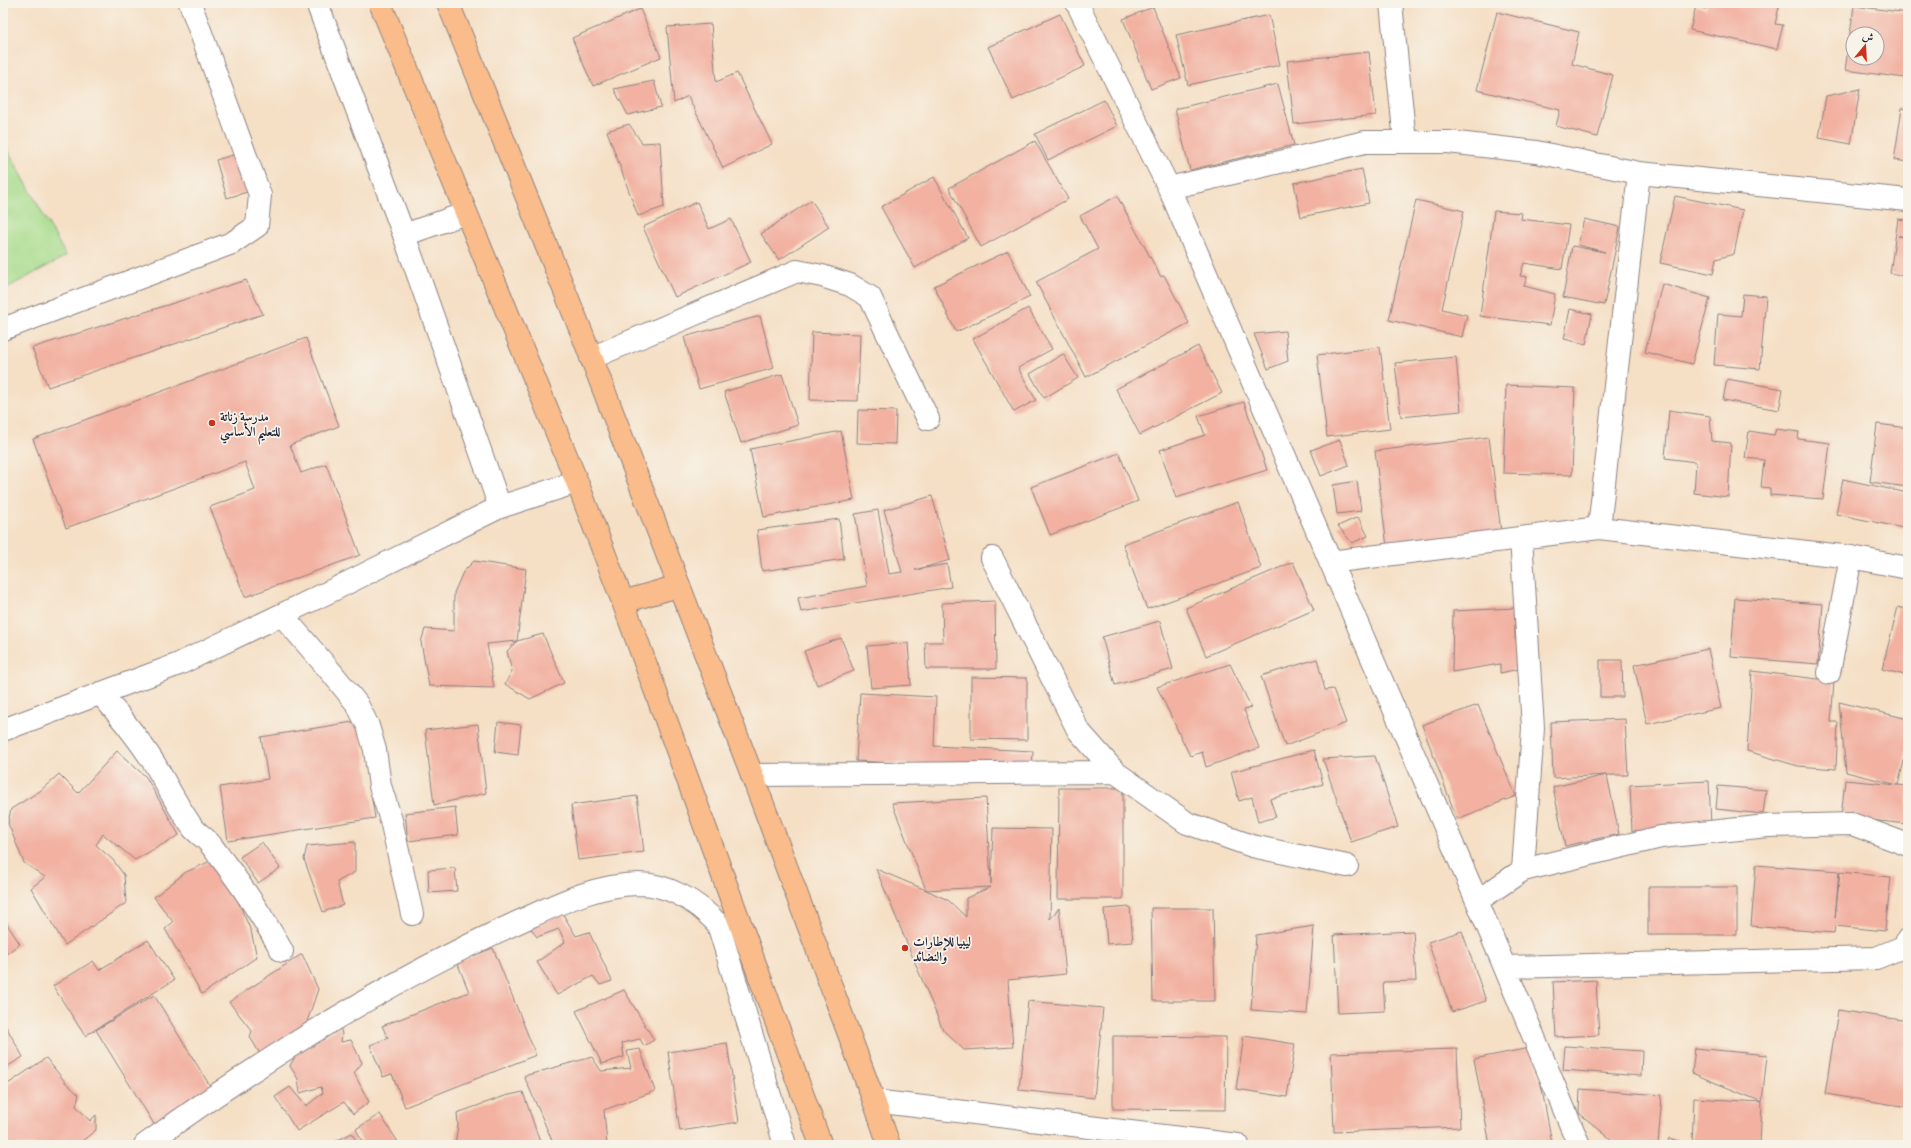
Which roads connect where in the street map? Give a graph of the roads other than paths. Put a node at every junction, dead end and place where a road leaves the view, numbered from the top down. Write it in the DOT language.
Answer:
graph roads {
  1 [pos="190,3"];
  2 [pos="317,3"];
  3 [pos="380,3"];
  4 [pos="448,3"];
  5 [pos="1077,3"];
  6 [pos="1391,3"];
  7 [pos="1405,142"];
  8 [pos="1639,173"];
  9 [pos="1169,188"];
  10 [pos="1908,200"];
  11 [pos="466,213"];
  12 [pos="404,235"];
  13 [pos="3,329"];
  14 [pos="591,358"];
  15 [pos="928,419"];
  16 [pos="577,482"];
  17 [pos="500,507"];
  18 [pos="1599,528"];
  19 [pos="1521,538"];
  20 [pos="1851,557"];
  21 [pos="992,558"];
  22 [pos="1330,562"];
  23 [pos="1908,568"];
  24 [pos="678,586"];
  25 [pos="623,602"];
  26 [pos="282,615"];
  27 [pos="1829,673"];
  28 [pos="100,693"];
  29 [pos="3,730"];
  30 [pos="1115,772"];
  31 [pos="752,776"];
  32 [pos="1908,845"];
  33 [pos="1347,866"];
  34 [pos="1523,870"];
  35 [pos="1477,901"];
  36 [pos="412,914"];
  37 [pos="1908,939"];
  38 [pos="282,951"];
  39 [pos="1505,967"];
  40 [pos="874,1102"];
  41 [pos="146,1145"];
  42 [pos="785,1145"];
  43 [pos="821,1145"];
  44 [pos="889,1145"];
  45 [pos="1238,1145"];
  46 [pos="1579,1145"];
  1 -- 13 [label="street"];
  2 -- 12 [label="street"];
  3 -- 11 [label="main road"];
  4 -- 14 [label="main road"];
  5 -- 9 [label="street"];
  6 -- 7 [label="street"];
  7 -- 8 [label="street"];
  7 -- 9 [label="street"];
  8 -- 10 [label="street"];
  8 -- 18 [label="street"];
  9 -- 22 [label="street"];
  11 -- 12 [label="street"];
  11 -- 16 [label="main road"];
  12 -- 17 [label="street"];
  14 -- 15 [label="street"];
  14 -- 24 [label="main road"];
  16 -- 17 [label="street"];
  16 -- 25 [label="main road"];
  17 -- 26 [label="street"];
  18 -- 19 [label="street"];
  18 -- 20 [label="street"];
  19 -- 22 [label="street"];
  19 -- 34 [label="street"];
  20 -- 23 [label="street"];
  20 -- 27 [label="street"];
  21 -- 30 [label="street"];
  22 -- 35 [label="street"];
  24 -- 25 [label="main road"];
  24 -- 31 [label="main road"];
  25 -- 43 [label="main road"];
  26 -- 28 [label="street"];
  26 -- 36 [label="street"];
  28 -- 29 [label="street"];
  28 -- 38 [label="street"];
  30 -- 31 [label="street"];
  30 -- 33 [label="street"];
  31 -- 40 [label="main road"];
  32 -- 34 [label="street"];
  34 -- 35 [label="street"];
  35 -- 39 [label="street"];
  37 -- 39 [label="street"];
  39 -- 46 [label="street"];
  40 -- 44 [label="main road"];
  40 -- 45 [label="street"];
  41 -- 42 [label="street"];
}
